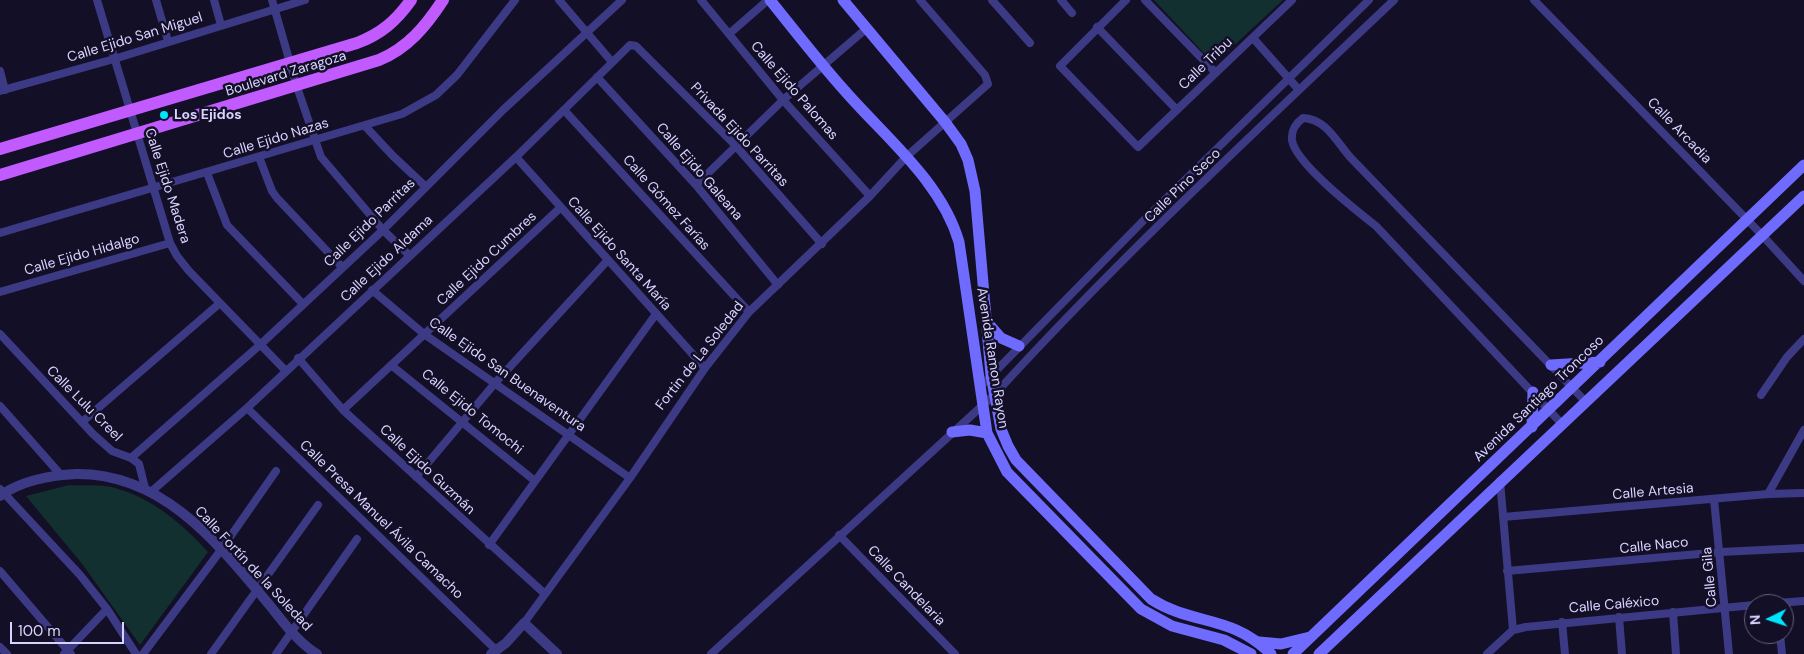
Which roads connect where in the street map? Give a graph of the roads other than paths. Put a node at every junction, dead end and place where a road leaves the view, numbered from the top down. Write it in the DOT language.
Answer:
graph roads {
  1 [pos="97,0"];
  2 [pos="156,0"];
  3 [pos="214,0"];
  4 [pos="272,0"];
  5 [pos="305,0"];
  6 [pos="411,0"];
  7 [pos="443,0"];
  8 [pos="515,0"];
  9 [pos="559,0"];
  10 [pos="622,0"];
  11 [pos="701,0"];
  12 [pos="769,0"];
  13 [pos="843,0"];
  14 [pos="920,0"];
  15 [pos="992,0"];
  16 [pos="1062,0"];
  17 [pos="1126,0"];
  18 [pos="1145,0"];
  19 [pos="1292,0"];
  20 [pos="1369,0"];
  21 [pos="1394,0"];
  22 [pos="1534,0"];
  23 [pos="274,10"];
  24 [pos="1072,13"];
  25 [pos="221,25"];
  26 [pos="1097,27"];
  27 [pos="867,28"];
  28 [pos="588,33"];
  29 [pos="729,34"];
  30 [pos="1253,38"];
  31 [pos="168,41"];
  32 [pos="1030,43"];
  33 [pos="636,46"];
  34 [pos="114,59"];
  35 [pos="290,62"];
  36 [pos="612,62"];
  37 [pos="823,66"];
  38 [pos="0,71"];
  39 [pos="1216,73"];
  40 [pos="598,77"];
  41 [pos="1288,77"];
  42 [pos="297,86"];
  43 [pos="2,90"];
  44 [pos="1299,90"];
  45 [pos="783,100"];
  46 [pos="564,110"];
  47 [pos="1177,110"];
  48 [pos="130,111"];
  49 [pos="945,122"];
  50 [pos="365,126"];
  51 [pos="138,134"];
  52 [pos="315,140"];
  53 [pos="735,145"];
  54 [pos="0,149"];
  55 [pos="260,157"];
  56 [pos="516,157"];
  57 [pos="906,157"];
  58 [pos="1804,165"];
  59 [pos="207,173"];
  60 [pos="0,175"];
  61 [pos="696,185"];
  62 [pos="426,187"];
  63 [pos="153,189"];
  64 [pos="870,196"];
  65 [pos="1804,196"];
  66 [pos="560,208"];
  67 [pos="1747,220"];
  68 [pos="383,230"];
  69 [pos="0,233"];
  70 [pos="1762,235"];
  71 [pos="170,243"];
  72 [pos="822,244"];
  73 [pos="409,256"];
  74 [pos="607,261"];
  75 [pos="342,267"];
  76 [pos="1804,281"];
  77 [pos="778,286"];
  78 [pos="372,290"];
  79 [pos="0,292"];
  80 [pos="220,302"];
  81 [pos="303,304"];
  82 [pos="749,312"];
  83 [pos="656,314"];
  84 [pos="987,322"];
  85 [pos="0,334"];
  86 [pos="424,334"];
  87 [pos="1804,339"];
  88 [pos="261,344"];
  89 [pos="1019,346"];
  90 [pos="298,358"];
  91 [pos="1600,362"];
  92 [pos="392,365"];
  93 [pos="1551,365"];
  94 [pos="705,368"];
  95 [pos="286,370"];
  96 [pos="991,375"];
  97 [pos="496,382"];
  98 [pos="980,387"];
  99 [pos="1573,388"];
  100 [pos="1532,392"];
  101 [pos="995,394"];
  102 [pos="1761,395"];
  103 [pos="1586,401"];
  104 [pos="983,404"];
  105 [pos="0,406"];
  106 [pos="247,408"];
  107 [pos="343,410"];
  108 [pos="1550,410"];
  109 [pos="82,422"];
  110 [pos="464,422"];
  111 [pos="1562,424"];
  112 [pos="1532,427"];
  113 [pos="1804,430"];
  114 [pos="952,432"];
  115 [pos="987,433"];
  116 [pos="570,435"];
  117 [pos="131,458"];
  118 [pos="276,471"];
  119 [pos="60,474"];
  120 [pos="416,477"];
  121 [pos="630,478"];
  122 [pos="535,481"];
  123 [pos="1500,481"];
  124 [pos="148,489"];
  125 [pos="1,493"];
  126 [pos="1804,493"];
  127 [pos="1768,494"];
  128 [pos="1714,499"];
  129 [pos="318,505"];
  130 [pos="1503,517"];
  131 [pos="840,535"];
  132 [pos="357,539"];
  133 [pos="489,545"];
  134 [pos="1804,548"];
  135 [pos="221,550"];
  136 [pos="1721,552"];
  137 [pos="0,571"];
  138 [pos="1507,571"];
  139 [pos="257,590"];
  140 [pos="544,594"];
  141 [pos="1744,606"];
  142 [pos="1724,608"];
  143 [pos="107,609"];
  144 [pos="1673,612"];
  145 [pos="1619,617"];
  146 [pos="524,622"];
  147 [pos="1562,622"];
  148 [pos="1513,630"];
  149 [pos="292,632"];
  150 [pos="1311,637"];
  151 [pos="1255,640"];
  152 [pos="0,647"];
  153 [pos="68,652"];
  154 [pos="494,652"];
  155 [pos="1247,652"];
  156 [pos="7,654"];
  157 [pos="136,654"];
  158 [pos="143,654"];
  159 [pos="211,654"];
  160 [pos="276,654"];
  161 [pos="317,654"];
  162 [pos="557,654"];
  163 [pos="711,654"];
  164 [pos="955,654"];
  165 [pos="1271,654"];
  166 [pos="1293,654"];
  167 [pos="1319,654"];
  168 [pos="1487,654"];
  169 [pos="1565,654"];
  170 [pos="1622,654"];
  171 [pos="1676,654"];
  172 [pos="1729,654"];
  1 -- 34 [label="street, Calle Ejido Madera"];
  2 -- 31 [label="street"];
  3 -- 25 [label="street"];
  4 -- 23 [label="street"];
  5 -- 23 [label="street, Calle Ejido San Miguel"];
  6 -- 35 [label="main road, Boulevard Zaragoza"];
  7 -- 42 [label="main road, Boulevard Zaragoza"];
  8 -- 50 [label="street, Calle Ejido Nazas"];
  9 -- 28 [label="street"];
  10 -- 28 [label="street, Calle Ejido Parritas"];
  11 -- 29 [label="street, Calle Ejido Palomas"];
  12 -- 29 [label="street"];
  12 -- 37 [label="main road, Avenida Ramon Rayon"];
  13 -- 27 [label="main road, Avenida Ramon Rayon"];
  14 -- 49 [label="street, Fortin de La Soledad"];
  15 -- 32 [label="street"];
  16 -- 24 [label="street"];
  17 -- 26 [label="street"];
  18 -- 39 [label="street"];
  19 -- 30 [label="street, Calle Tribu"];
  20 -- 41 [label="street, Calle Pino Seco"];
  21 -- 44 [label="street, Calle Pino Seco"];
  22 -- 67 [label="street, Calle Arcadia"];
  23 -- 25 [label="street, Calle Ejido San Miguel"];
  23 -- 35 [label="street"];
  25 -- 31 [label="street, Calle Ejido San Miguel"];
  26 -- 47 [label="street"];
  26 -- 47 [label="street, Calle Tribu"];
  27 -- 37 [label="street"];
  27 -- 49 [label="main road, Avenida Ramon Rayon"];
  28 -- 36 [label="street"];
  28 -- 62 [label="street, Calle Ejido Parritas"];
  29 -- 45 [label="street, Calle Ejido Palomas"];
  30 -- 39 [label="street, Calle Tribu"];
  30 -- 41 [label="street"];
  31 -- 34 [label="street, Calle Ejido San Miguel"];
  33 -- 36 [label="street, Calle Ejido Aldama"];
  33 -- 53 [label="street, Privada Ejido Parritas"];
  34 -- 43 [label="street, Calle Ejido San Miguel"];
  34 -- 48 [label="street, Calle Ejido Madera"];
  35 -- 42 [label="street"];
  35 -- 48 [label="main road, Boulevard Zaragoza"];
  36 -- 40 [label="street, Calle Ejido Aldama"];
  37 -- 45 [label="street"];
  37 -- 57 [label="main road, Avenida Ramon Rayon"];
  38 -- 43 [label="street"];
  39 -- 47 [label="street, Calle Tribu"];
  40 -- 46 [label="street, Calle Ejido Aldama"];
  40 -- 61 [label="street, Calle Ejido Galeana"];
  41 -- 44 [label="street"];
  41 -- 89 [label="street, Calle Pino Seco"];
  42 -- 51 [label="main road, Boulevard Zaragoza"];
  42 -- 52 [label="street"];
  44 -- 101 [label="street, Calle Pino Seco"];
  45 -- 53 [label="street"];
  45 -- 64 [label="street, Calle Ejido Palomas"];
  46 -- 56 [label="street, Calle Ejido Aldama"];
  46 -- 82 [label="street, Calle Gómez Farías"];
  48 -- 51 [label="street, Calle Ejido Madera"];
  48 -- 54 [label="main road, Boulevard Zaragoza"];
  49 -- 57 [label="street, Fortin de La Soledad"];
  49 -- 84 [label="main road, Avenida Ramon Rayon"];
  50 -- 52 [label="street, Calle Ejido Nazas"];
  50 -- 62 [label="street"];
  51 -- 60 [label="main road, Boulevard Zaragoza"];
  51 -- 63 [label="street, Calle Ejido Madera"];
  52 -- 55 [label="street, Calle Ejido Nazas"];
  52 -- 68 [label="street"];
  53 -- 61 [label="street"];
  53 -- 72 [label="street, Privada Ejido Parritas"];
  55 -- 59 [label="street, Calle Ejido Nazas"];
  55 -- 75 [label="street"];
  56 -- 66 [label="street, Calle Ejido Santa María"];
  56 -- 73 [label="street, Calle Ejido Aldama"];
  57 -- 64 [label="street, Fortin de La Soledad"];
  57 -- 98 [label="main road, Avenida Ramon Rayon"];
  58 -- 67 [label="main road, Avenida Santiago Troncoso"];
  59 -- 63 [label="street, Calle Ejido Nazas"];
  59 -- 81 [label="street"];
  61 -- 77 [label="street, Calle Ejido Galeana"];
  62 -- 68 [label="street, Calle Ejido Parritas"];
  63 -- 69 [label="street, Calle Ejido Nazas"];
  63 -- 71 [label="street, Calle Ejido Madera"];
  64 -- 72 [label="street, Fortin de La Soledad"];
  65 -- 70 [label="main road"];
  66 -- 74 [label="street, Calle Ejido Santa María"];
  66 -- 86 [label="street, Calle Ejido Cumbres"];
  67 -- 70 [label="street, Calle Arcadia"];
  67 -- 91 [label="main road, Avenida Santiago Troncoso"];
  68 -- 73 [label="street"];
  68 -- 75 [label="street, Calle Ejido Parritas"];
  70 -- 76 [label="street, Calle Arcadia"];
  70 -- 103 [label="main road"];
  71 -- 79 [label="street, Calle Ejido Hidalgo"];
  71 -- 80 [label="street, Calle Ejido Madera"];
  72 -- 77 [label="street, Fortin de La Soledad"];
  73 -- 78 [label="street, Calle Ejido Aldama"];
  74 -- 83 [label="street, Calle Ejido Santa María"];
  74 -- 97 [label="street"];
  75 -- 81 [label="street, Calle Ejido Parritas"];
  77 -- 82 [label="street, Fortin de La Soledad"];
  78 -- 86 [label="street, Calle Ejido San Buenaventura"];
  78 -- 90 [label="street, Calle Ejido Aldama"];
  80 -- 88 [label="street, Calle Ejido Madera"];
  80 -- 109 [label="street"];
  81 -- 88 [label="street, Calle Ejido Parritas"];
  82 -- 94 [label="street, Fortin de La Soledad"];
  83 -- 94 [label="street, Calle Ejido Santa María"];
  83 -- 116 [label="street"];
  84 -- 89 [label="main road"];
  84 -- 96 [label="main road, Avenida Ramon Rayon"];
  85 -- 109 [label="street, Calle Lulu Creel"];
  86 -- 92 [label="street, Calle Ejido Cumbres"];
  86 -- 97 [label="street, Calle Ejido San Buenaventura"];
  87 -- 102 [label="street"];
  88 -- 95 [label="street, Calle Ejido Madera"];
  88 -- 117 [label="street, Calle Ejido Parritas"];
  89 -- 96 [label="street, Calle Pino Seco"];
  90 -- 95 [label="street, Calle Ejido Aldama"];
  90 -- 107 [label="street, Calle Ejido Guzmán"];
  91 -- 93 [label="main road"];
  91 -- 99 [label="main road, Avenida Santiago Troncoso"];
  92 -- 107 [label="street, Calle Ejido Cumbres"];
  92 -- 110 [label="street, Calle Ejido Tomochi"];
  93 -- 99 [label="street"];
  93 -- 100 [label="street"];
  94 -- 121 [label="street, Fortin de La Soledad"];
  95 -- 106 [label="street, Calle Ejido Aldama"];
  96 -- 98 [label="street, Calle Pino Seco"];
  96 -- 101 [label="main road, Avenida Ramon Rayon"];
  97 -- 110 [label="street"];
  97 -- 116 [label="street, Calle Ejido San Buenaventura"];
  98 -- 104 [label="main road, Avenida Ramon Rayon"];
  99 -- 103 [label="street"];
  99 -- 108 [label="main road, Avenida Santiago Troncoso"];
  100 -- 108 [label="street"];
  100 -- 112 [label="main road"];
  101 -- 104 [label="street, Calle Pino Seco"];
  101 -- 151 [label="main road, Avenida Ramon Rayon"];
  103 -- 111 [label="main road"];
  104 -- 114 [label="street, Calle Pino Seco"];
  104 -- 115 [label="main road, Avenida Ramon Rayon"];
  105 -- 119 [label="street"];
  106 -- 124 [label="street, Calle Ejido Aldama"];
  106 -- 154 [label="street, Calle Presa Manuel Ávila Camacho"];
  107 -- 120 [label="street, Calle Ejido Guzmán"];
  108 -- 111 [label="street"];
  108 -- 112 [label="main road, Avenida Santiago Troncoso"];
  109 -- 117 [label="street, Calle Lulu Creel"];
  110 -- 120 [label="street"];
  110 -- 122 [label="street, Calle Ejido Tomochi"];
  111 -- 123 [label="main road"];
  112 -- 150 [label="main road, Avenida Santiago Troncoso"];
  113 -- 127 [label="street"];
  114 -- 115 [label="main road"];
  114 -- 131 [label="street, Calle Pino Seco"];
  115 -- 155 [label="main road, Avenida Ramon Rayon"];
  116 -- 121 [label="street, Calle Ejido San Buenaventura"];
  116 -- 122 [label="street"];
  117 -- 124 [label="street"];
  118 -- 135 [label="street"];
  119 -- 124 [label="street, Calle Fortín de la Soledad"];
  119 -- 125 [label="street, Calle Fortín de la Soledad"];
  120 -- 133 [label="street, Calle Ejido Guzmán"];
  121 -- 140 [label="street, Fortin de La Soledad"];
  122 -- 133 [label="street"];
  123 -- 130 [label="street"];
  123 -- 167 [label="main road"];
  124 -- 135 [label="street, Calle Fortín de la Soledad"];
  125 -- 143 [label="street"];
  126 -- 127 [label="street, Calle Artesia"];
  127 -- 128 [label="street, Calle Artesia"];
  128 -- 130 [label="street, Calle Artesia"];
  128 -- 136 [label="street, Calle Gila"];
  129 -- 139 [label="street"];
  130 -- 138 [label="street"];
  131 -- 163 [label="street, Calle Pino Seco"];
  131 -- 164 [label="street, Calle Candelaria"];
  132 -- 149 [label="street"];
  133 -- 140 [label="street, Calle Ejido Guzmán"];
  134 -- 136 [label="street, Calle Naco"];
  135 -- 139 [label="street, Calle Fortín de la Soledad"];
  135 -- 158 [label="street"];
  136 -- 138 [label="street, Calle Naco"];
  136 -- 142 [label="street, Calle Gila"];
  137 -- 153 [label="street"];
  138 -- 148 [label="street"];
  139 -- 149 [label="street, Calle Fortín de la Soledad"];
  139 -- 159 [label="street"];
  140 -- 146 [label="street, Fortin de La Soledad"];
  141 -- 142 [label="street, Calle Caléxico"];
  142 -- 144 [label="street, Calle Caléxico"];
  142 -- 172 [label="street, Calle Gila"];
  143 -- 153 [label="street"];
  143 -- 157 [label="street"];
  144 -- 145 [label="street, Calle Caléxico"];
  144 -- 171 [label="street"];
  145 -- 147 [label="street, Calle Caléxico"];
  145 -- 170 [label="street"];
  146 -- 154 [label="street, Fortin de La Soledad"];
  146 -- 162 [label="street"];
  147 -- 148 [label="street, Calle Caléxico"];
  147 -- 169 [label="street"];
  148 -- 168 [label="street"];
  149 -- 160 [label="street"];
  149 -- 161 [label="street, Calle Fortín de la Soledad"];
  150 -- 151 [label="main road"];
  150 -- 166 [label="main road, Avenida Santiago Troncoso"];
  151 -- 165 [label="main road, Avenida Ramon Rayon"];
  152 -- 156 [label="street"];
}
